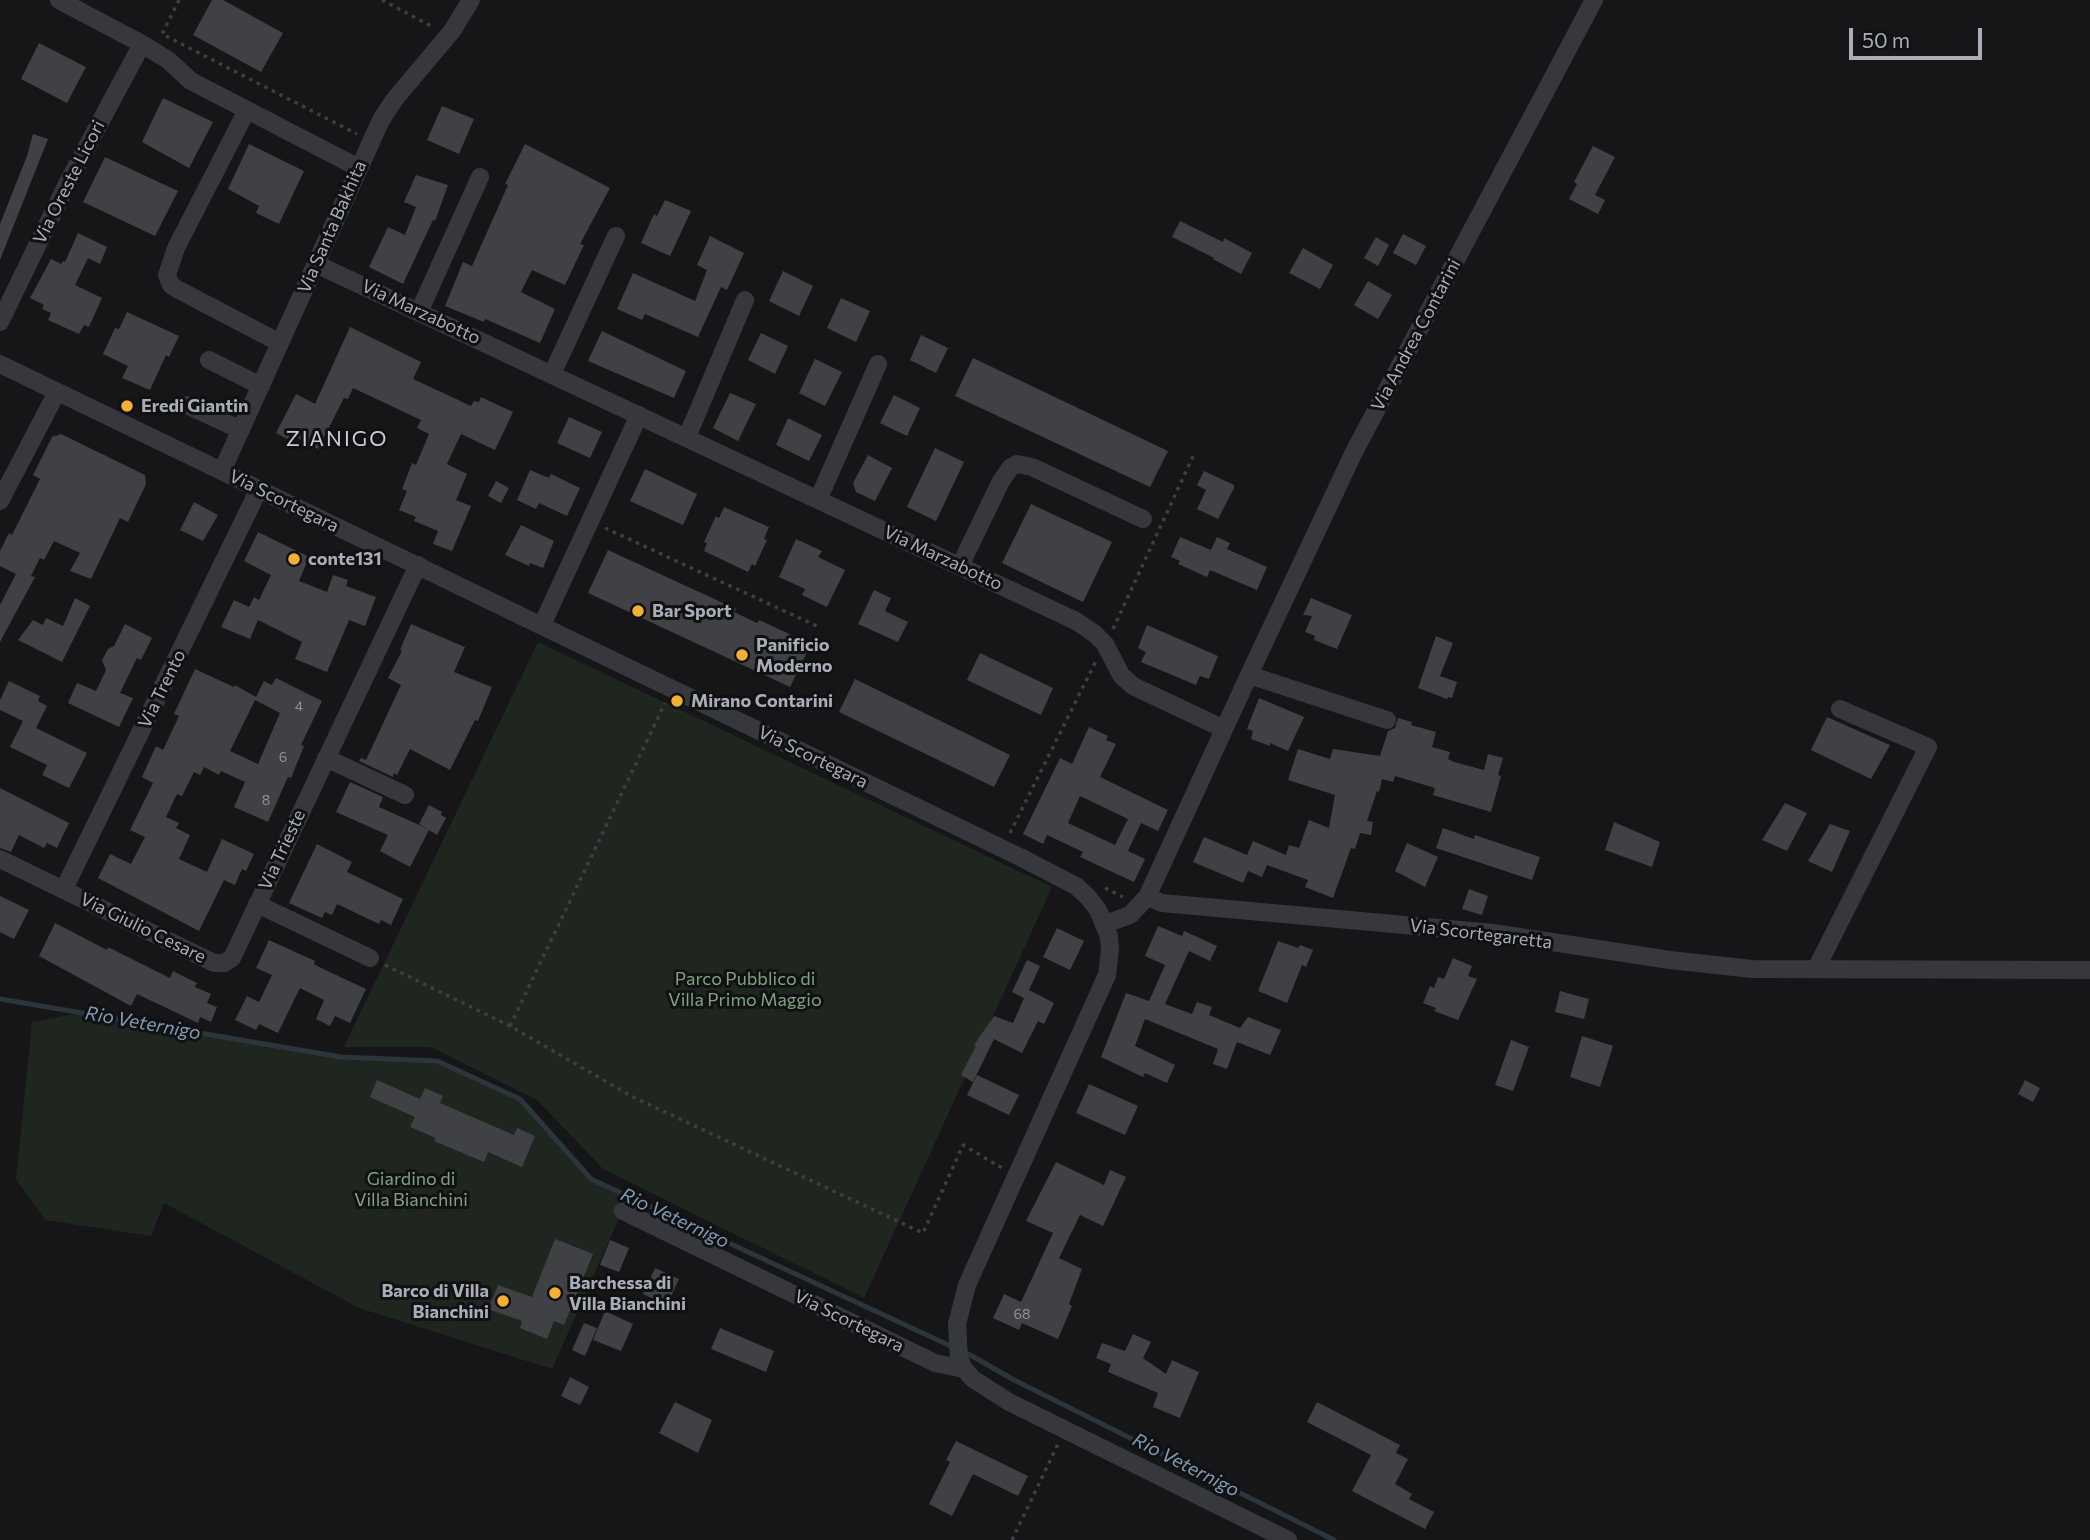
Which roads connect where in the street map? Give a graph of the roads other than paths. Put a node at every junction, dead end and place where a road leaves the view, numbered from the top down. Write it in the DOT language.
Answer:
graph roads {
  1 [pos="59,0"];
  2 [pos="471,0"];
  3 [pos="1594,0"];
  4 [pos="142,44"];
  5 [pos="247,110"];
  6 [pos="359,168"];
  7 [pos="480,177"];
  8 [pos="616,236"];
  9 [pos="316,264"];
  10 [pos="745,300"];
  11 [pos="419,312"];
  12 [pos="0,321"];
  13 [pos="280,343"];
  14 [pos="209,360"];
  15 [pos="0,364"];
  16 [pos="878,364"];
  17 [pos="552,374"];
  18 [pos="261,386"];
  19 [pos="57,392"];
  20 [pos="187,405"];
  21 [pos="639,415"];
  22 [pos="241,430"];
  23 [pos="687,437"];
  24 [pos="222,471"];
  25 [pos="259,489"];
  26 [pos="818,500"];
  27 [pos="0,501"];
  28 [pos="1143,519"];
  29 [pos="418,565"];
  30 [pos="960,566"];
  31 [pos="542,625"];
  32 [pos="1249,675"];
  33 [pos="1839,709"];
  34 [pos="1387,720"];
  35 [pos="1224,729"];
  36 [pos="326,758"];
  37 [pos="405,795"];
  38 [pos="0,859"];
  39 [pos="64,889"];
  40 [pos="1147,897"];
  41 [pos="257,904"];
  42 [pos="1105,924"];
  43 [pos="370,958"];
  44 [pos="1816,969"];
  45 [pos="2090,970"];
  46 [pos="623,1211"];
  47 [pos="962,1364"];
  48 [pos="1288,1540"];
  1 -- 4 [label="street"];
  2 -- 6 [label="street, Via Santa Bakhita"];
  3 -- 32 [label="street, Via Andrea Contarini"];
  4 -- 5 [label="street"];
  4 -- 12 [label="street, Via Oreste Licori"];
  5 -- 6 [label="street"];
  5 -- 13 [label="street"];
  6 -- 9 [label="street, Via Santa Bakhita"];
  7 -- 11 [label="street"];
  8 -- 17 [label="street"];
  9 -- 11 [label="street, Via Marzabotto"];
  9 -- 13 [label="street, Via Santa Bakhita"];
  10 -- 23 [label="street"];
  11 -- 17 [label="street, Via Marzabotto"];
  13 -- 18 [label="street, Via Santa Bakhita"];
  14 -- 18 [label="street"];
  15 -- 19 [label="street, Via Scortegara"];
  16 -- 26 [label="street"];
  17 -- 21 [label="street, Via Marzabotto"];
  18 -- 22 [label="street, Via Santa Bakhita"];
  19 -- 24 [label="street, Via Scortegara"];
  19 -- 27 [label="street"];
  20 -- 22 [label="street"];
  21 -- 23 [label="street, Via Marzabotto"];
  21 -- 31 [label="street"];
  22 -- 24 [label="street, Via Santa Bakhita"];
  23 -- 26 [label="street, Via Marzabotto"];
  24 -- 25 [label="street, Via Scortegara"];
  25 -- 29 [label="street, Via Scortegara"];
  25 -- 39 [label="street, Via Trento"];
  26 -- 30 [label="street, Via Marzabotto"];
  28 -- 30 [label="street"];
  29 -- 31 [label="street, Via Scortegara"];
  29 -- 36 [label="street, Via Trieste"];
  30 -- 35 [label="street, Via Marzabotto"];
  31 -- 42 [label="street, Via Scortegara"];
  32 -- 34 [label="street"];
  32 -- 35 [label="street, Via Andrea Contarini"];
  33 -- 44 [label="street"];
  35 -- 40 [label="street, Via Andrea Contarini"];
  36 -- 37 [label="street"];
  36 -- 41 [label="street, Via Trieste"];
  38 -- 39 [label="street, Via Giulio Cesare"];
  39 -- 41 [label="street, Via Giulio Cesare"];
  40 -- 42 [label="street, Via Andrea Contarini"];
  40 -- 44 [label="street, Via Scortegaretta"];
  41 -- 43 [label="street, Via Trieste"];
  42 -- 47 [label="street, Via Scortegara"];
  44 -- 45 [label="street, Via Scortegaretta"];
  46 -- 47 [label="street, Via Scortegara"];
  47 -- 48 [label="street, Via Scortegara"];
}
